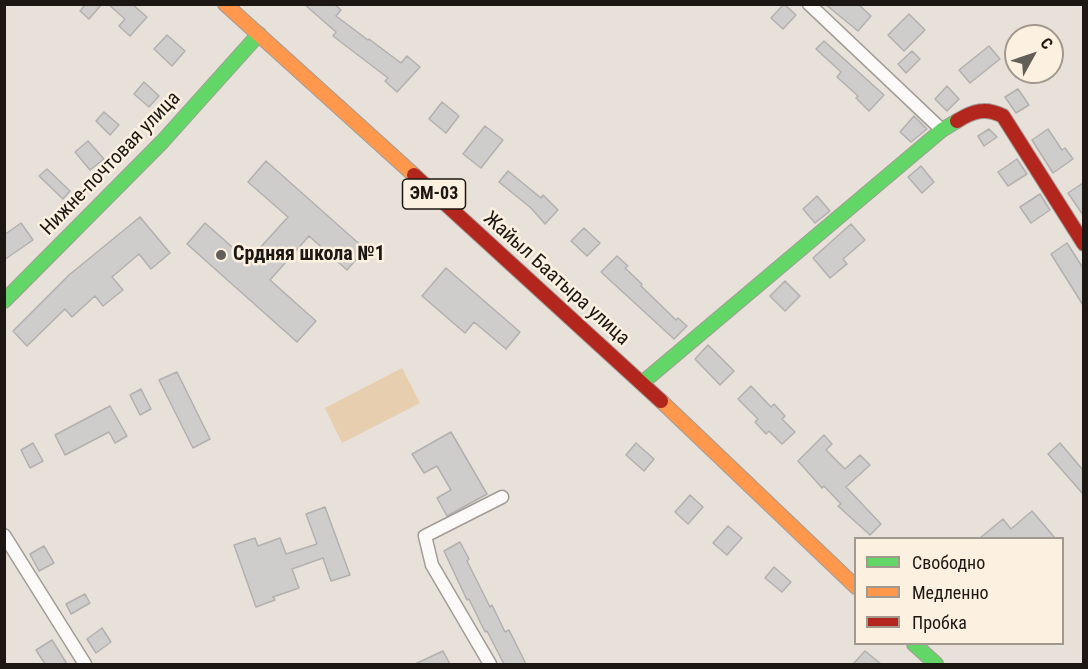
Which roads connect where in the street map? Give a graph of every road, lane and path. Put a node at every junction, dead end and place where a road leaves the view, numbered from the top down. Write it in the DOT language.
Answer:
graph roads {
  1 [pos="225,4"];
  2 [pos="809,4"];
  3 [pos="259,34"];
  4 [pos="942,130"];
  5 [pos="1083,244"];
  6 [pos="4,301"];
  7 [pos="642,383"];
  8 [pos="502,497"];
  9 [pos="4,535"];
  10 [pos="854,586"];
  11 [pos="915,645"];
  12 [pos="85,664"];
  13 [pos="490,664"];
  14 [pos="936,664"];
  1 -- 3 [label="main road, Жайыл Баатыра улица / ЭМ-03"];
  2 -- 4 [label="street"];
  3 -- 6 [label="main road, Нижне-почтовая улица"];
  3 -- 7 [label="main road, Жайыл Баатыра улица / ЭМ-03"];
  4 -- 5 [label="main road"];
  4 -- 7 [label="main road"];
  7 -- 10 [label="main road, Жайыл Баатыра улица / ЭМ-03"];
  8 -- 13 [label="street"];
  9 -- 12 [label="street"];
  11 -- 14 [label="main road"];
}
